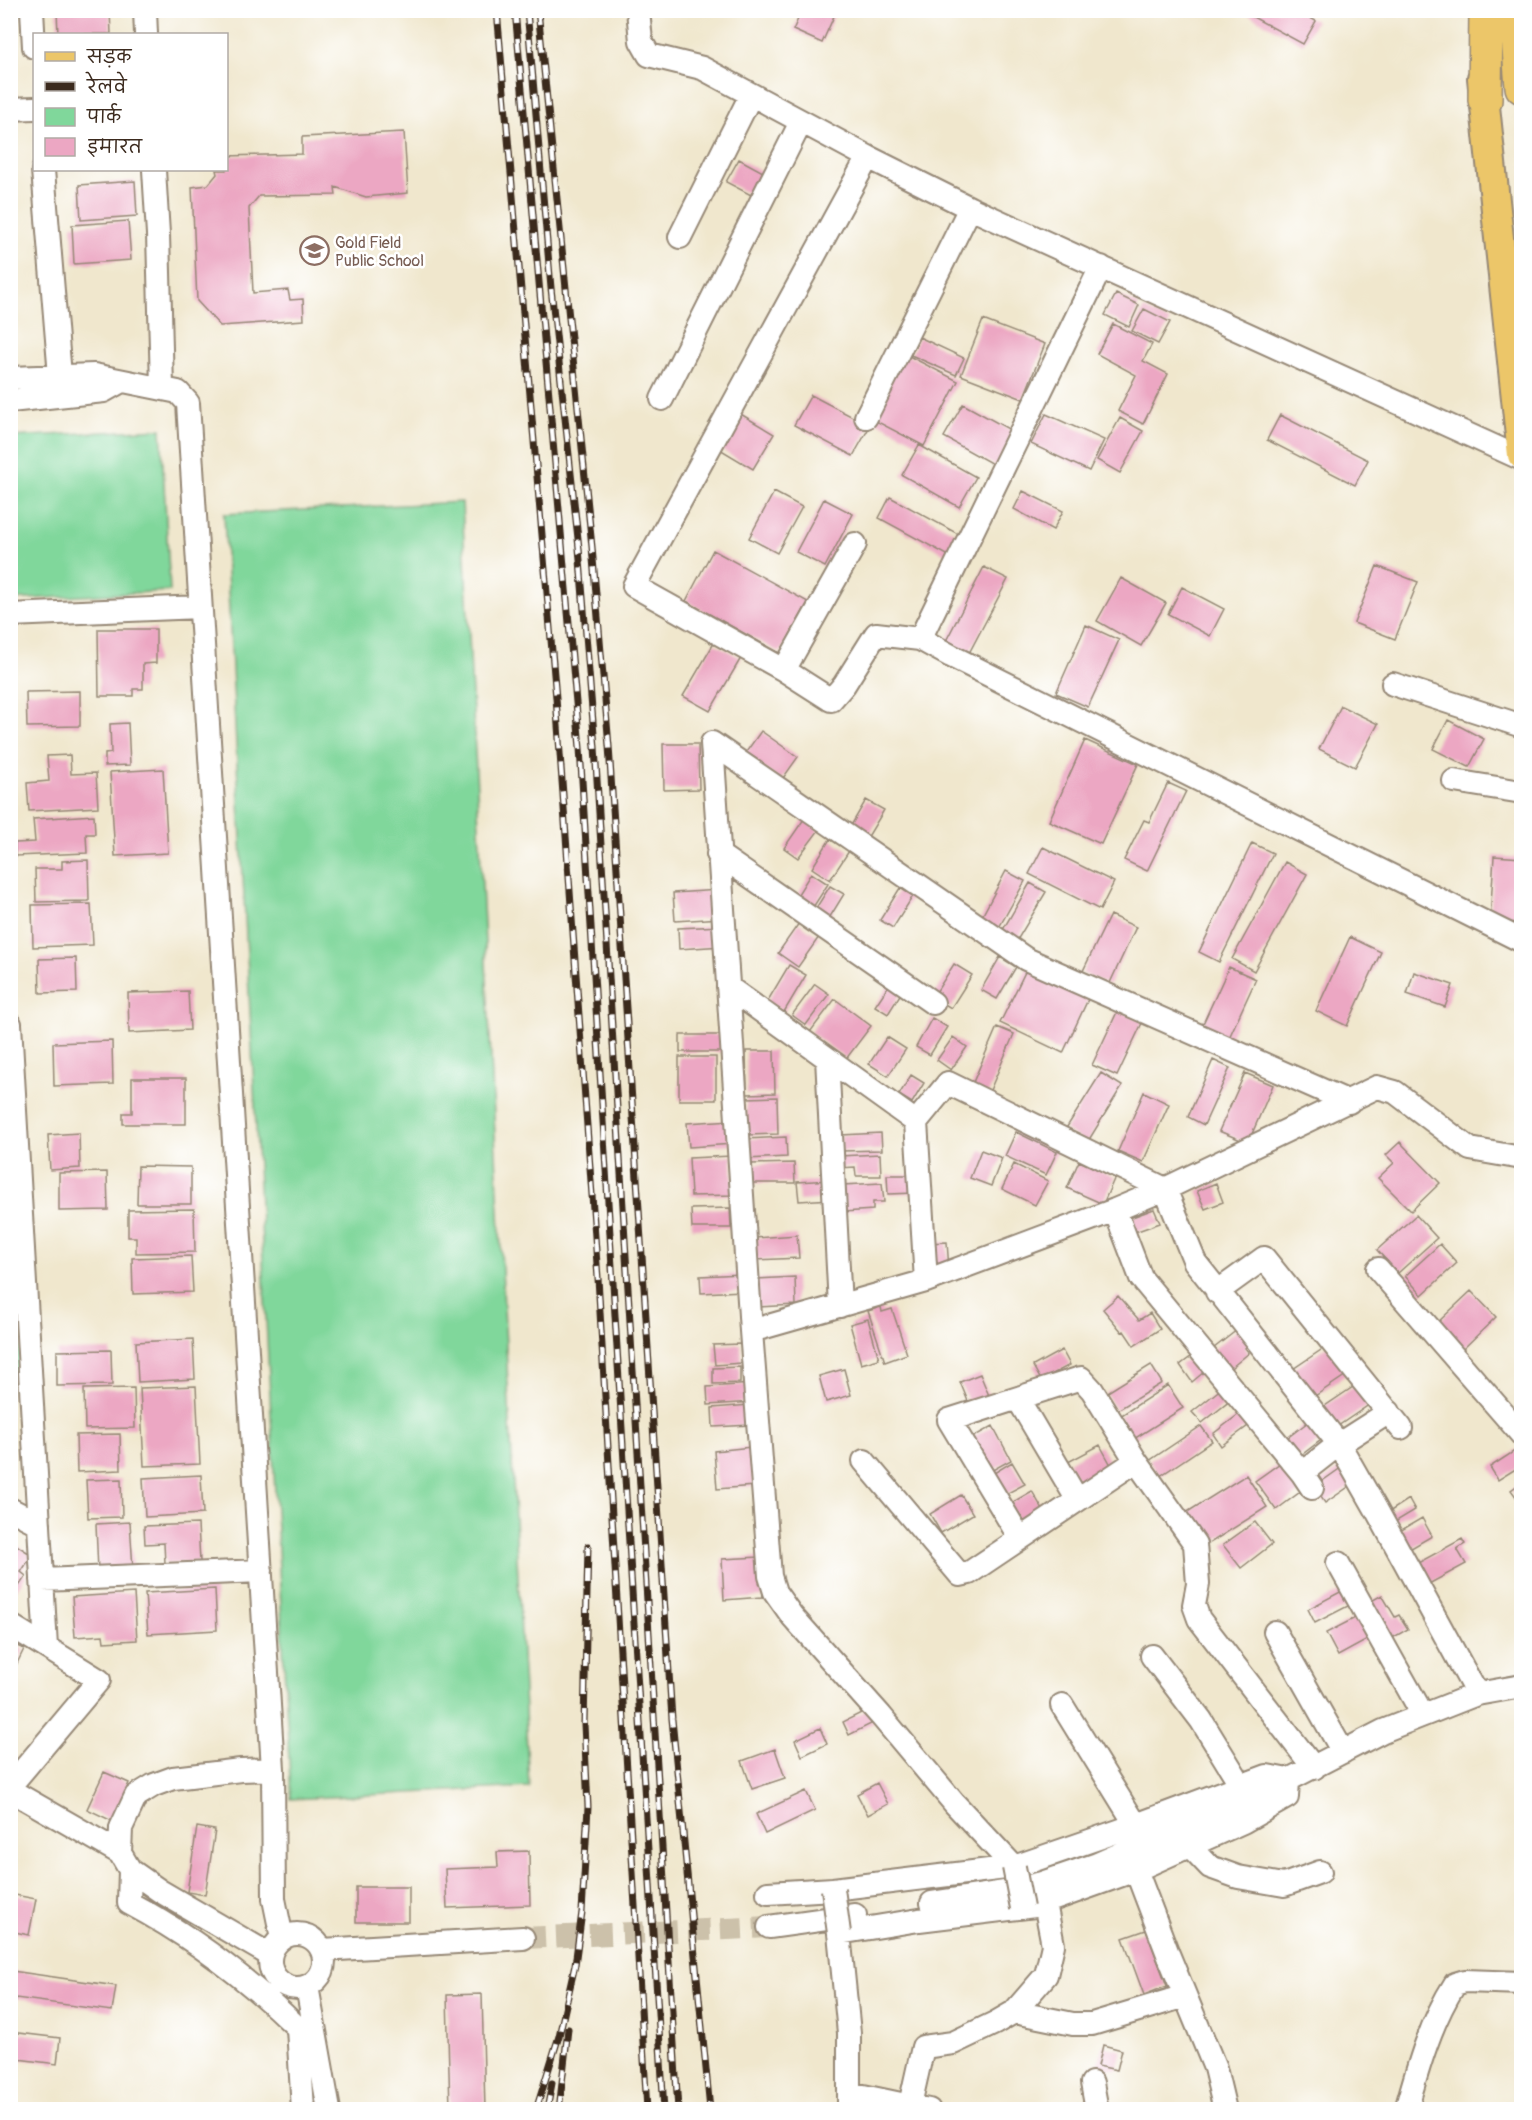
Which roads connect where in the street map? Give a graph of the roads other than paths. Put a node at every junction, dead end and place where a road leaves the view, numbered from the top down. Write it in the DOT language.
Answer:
graph roads {
  1 [pos="32,10"];
  2 [pos="145,10"];
  3 [pos="638,10"];
  4 [pos="1474,10"];
  5 [pos="1486,10"];
  6 [pos="1516,10"];
  7 [pos="33,33"];
  8 [pos="146,33"];
  9 [pos="1521,87"];
  10 [pos="751,95"];
  11 [pos="1485,100"];
  12 [pos="33,108"];
  13 [pos="10,109"];
  14 [pos="801,122"];
  15 [pos="868,157"];
  16 [pos="44,171"];
  17 [pos="154,171"];
  18 [pos="970,208"];
  19 [pos="680,237"];
  20 [pos="1101,267"];
  21 [pos="10,378"];
  22 [pos="59,385"];
  23 [pos="162,387"];
  24 [pos="662,399"];
  25 [pos="10,400"];
  26 [pos="866,417"];
  27 [pos="1521,457"];
  28 [pos="855,543"];
  29 [pos="200,607"];
  30 [pos="10,615"];
  31 [pos="920,639"];
  32 [pos="784,670"];
  33 [pos="1393,684"];
  34 [pos="1521,726"];
  35 [pos="1454,781"];
  36 [pos="1521,792"];
  37 [pos="718,854"];
  38 [pos="1521,941"];
  39 [pos="728,987"];
  40 [pos="933,1003"];
  41 [pos="10,1024"];
  42 [pos="11,1037"];
  43 [pos="827,1058"];
  44 [pos="1349,1102"];
  45 [pos="916,1122"];
  46 [pos="1521,1158"];
  47 [pos="1165,1189"];
  48 [pos="1115,1210"];
  49 [pos="16,1224"];
  50 [pos="1378,1269"];
  51 [pos="926,1281"];
  52 [pos="1217,1292"];
  53 [pos="840,1306"];
  54 [pos="751,1332"];
  55 [pos="1018,1399"];
  56 [pos="1521,1435"];
  57 [pos="1339,1444"];
  58 [pos="864,1461"];
  59 [pos="1136,1461"];
  60 [pos="1077,1499"];
  61 [pos="10,1509"];
  62 [pos="39,1524"];
  63 [pos="1020,1538"];
  64 [pos="1338,1563"];
  65 [pos="261,1571"];
  66 [pos="42,1580"];
  67 [pos="10,1625"];
  68 [pos="1275,1632"];
  69 [pos="46,1647"];
  70 [pos="1152,1656"];
  71 [pos="1521,1678"];
  72 [pos="1521,1686"];
  73 [pos="1483,1693"];
  74 [pos="1062,1705"];
  75 [pos="1423,1715"];
  76 [pos="1343,1752"];
  77 [pos="273,1768"];
  78 [pos="1314,1768"];
  79 [pos="1288,1780"];
  80 [pos="1241,1785"];
  81 [pos="10,1788"];
  82 [pos="1136,1825"];
  83 [pos="1190,1846"];
  84 [pos="125,1862"];
  85 [pos="1014,1866"];
  86 [pos="1136,1870"];
  87 [pos="1320,1872"];
  88 [pos="833,1889"];
  89 [pos="768,1893"];
  90 [pos="1045,1903"];
  91 [pos="1022,1908"];
  92 [pos="769,1927"];
  93 [pos="839,1933"];
  94 [pos="523,1938"];
  95 [pos="276,1946"];
  96 [pos="322,1950"];
  97 [pos="1521,1983"];
  98 [pos="308,1986"];
  99 [pos="1185,1996"];
  100 [pos="1014,2012"];
  101 [pos="1092,2083"];
  102 [pos="849,2101"];
  103 [pos="919,2108"];
  104 [pos="303,2109"];
  105 [pos="329,2109"];
  106 [pos="1097,2109"];
  107 [pos="1225,2109"];
  108 [pos="1406,2109"];
  1 -- 7 [label="street"];
  2 -- 8 [label="street"];
  3 -- 10 [label="street"];
  4 -- 11 [label="main road"];
  5 -- 11 [label="highway"];
  6 -- 9 [label="highway"];
  10 -- 14 [label="street"];
  10 -- 19 [label="street"];
  11 -- 27 [label="main road"];
  12 -- 13 [label="street"];
  14 -- 15 [label="street"];
  14 -- 24 [label="street"];
  15 -- 18 [label="street"];
  15 -- 32 [label="street"];
  16 -- 22 [label="street"];
  17 -- 23 [label="street"];
  18 -- 20 [label="street"];
  18 -- 26 [label="street"];
  20 -- 27 [label="street"];
  20 -- 31 [label="street"];
  21 -- 22 [label="street"];
  22 -- 23 [label="street"];
  22 -- 25 [label="street"];
  23 -- 29 [label="street"];
  28 -- 32 [label="street"];
  29 -- 30 [label="street"];
  29 -- 65 [label="street"];
  31 -- 32 [label="street"];
  31 -- 38 [label="street"];
  33 -- 34 [label="street"];
  35 -- 36 [label="street"];
  37 -- 39 [label="street"];
  37 -- 40 [label="street"];
  37 -- 44 [label="street"];
  39 -- 43 [label="street"];
  39 -- 54 [label="street"];
  41 -- 42 [label="street"];
  42 -- 49 [label="street"];
  43 -- 45 [label="street"];
  43 -- 53 [label="street"];
  44 -- 46 [label="street"];
  44 -- 47 [label="street"];
  45 -- 47 [label="street"];
  45 -- 51 [label="street"];
  47 -- 48 [label="street"];
  47 -- 52 [label="street"];
  48 -- 51 [label="street"];
  48 -- 57 [label="street"];
  49 -- 62 [label="street"];
  50 -- 56 [label="street"];
  51 -- 53 [label="street"];
  52 -- 57 [label="street"];
  52 -- 57 [label="street"];
  53 -- 54 [label="street"];
  54 -- 85 [label="street"];
  55 -- 59 [label="street"];
  55 -- 60 [label="street"];
  55 -- 63 [label="street"];
  57 -- 73 [label="street"];
  58 -- 63 [label="street"];
  59 -- 60 [label="street"];
  59 -- 78 [label="street"];
  60 -- 63 [label="street"];
  61 -- 62 [label="street"];
  62 -- 66 [label="street"];
  64 -- 75 [label="street"];
  65 -- 66 [label="street"];
  65 -- 77 [label="street"];
  66 -- 69 [label="street"];
  67 -- 69 [label="street"];
  68 -- 76 [label="street"];
  69 -- 81 [label="street"];
  70 -- 80 [label="street"];
  71 -- 73 [label="street"];
  72 -- 73 [label="street"];
  73 -- 75 [label="street"];
  74 -- 82 [label="street"];
  75 -- 76 [label="street"];
  76 -- 78 [label="street"];
  77 -- 84 [label="street"];
  77 -- 95 [label="street"];
  78 -- 79 [label="street"];
  79 -- 80 [label="street"];
  79 -- 83 [label="street"];
  79 -- 92 [label="street"];
  80 -- 82 [label="street"];
  81 -- 84 [label="street"];
  82 -- 85 [label="street"];
  83 -- 86 [label="street"];
  83 -- 87 [label="street"];
  84 -- 95 [label="street"];
  84 -- 104 [label="street"];
  85 -- 88 [label="street"];
  85 -- 91 [label="street, bridge"];
  86 -- 90 [label="street"];
  86 -- 99 [label="street"];
  88 -- 89 [label="street"];
  88 -- 93 [label="street, bridge"];
  90 -- 91 [label="street"];
  90 -- 100 [label="street"];
  91 -- 93 [label="street"];
  93 -- 102 [label="street"];
  94 -- 96 [label="street"];
  95 -- 96 [label="street"];
  95 -- 98 [label="street"];
  96 -- 98 [label="street"];
  97 -- 108 [label="street"];
  98 -- 105 [label="street"];
  99 -- 100 [label="street"];
  99 -- 107 [label="street"];
  100 -- 103 [label="street"];
  101 -- 106 [label="street"];
  102 -- 103 [label="street"];
}
